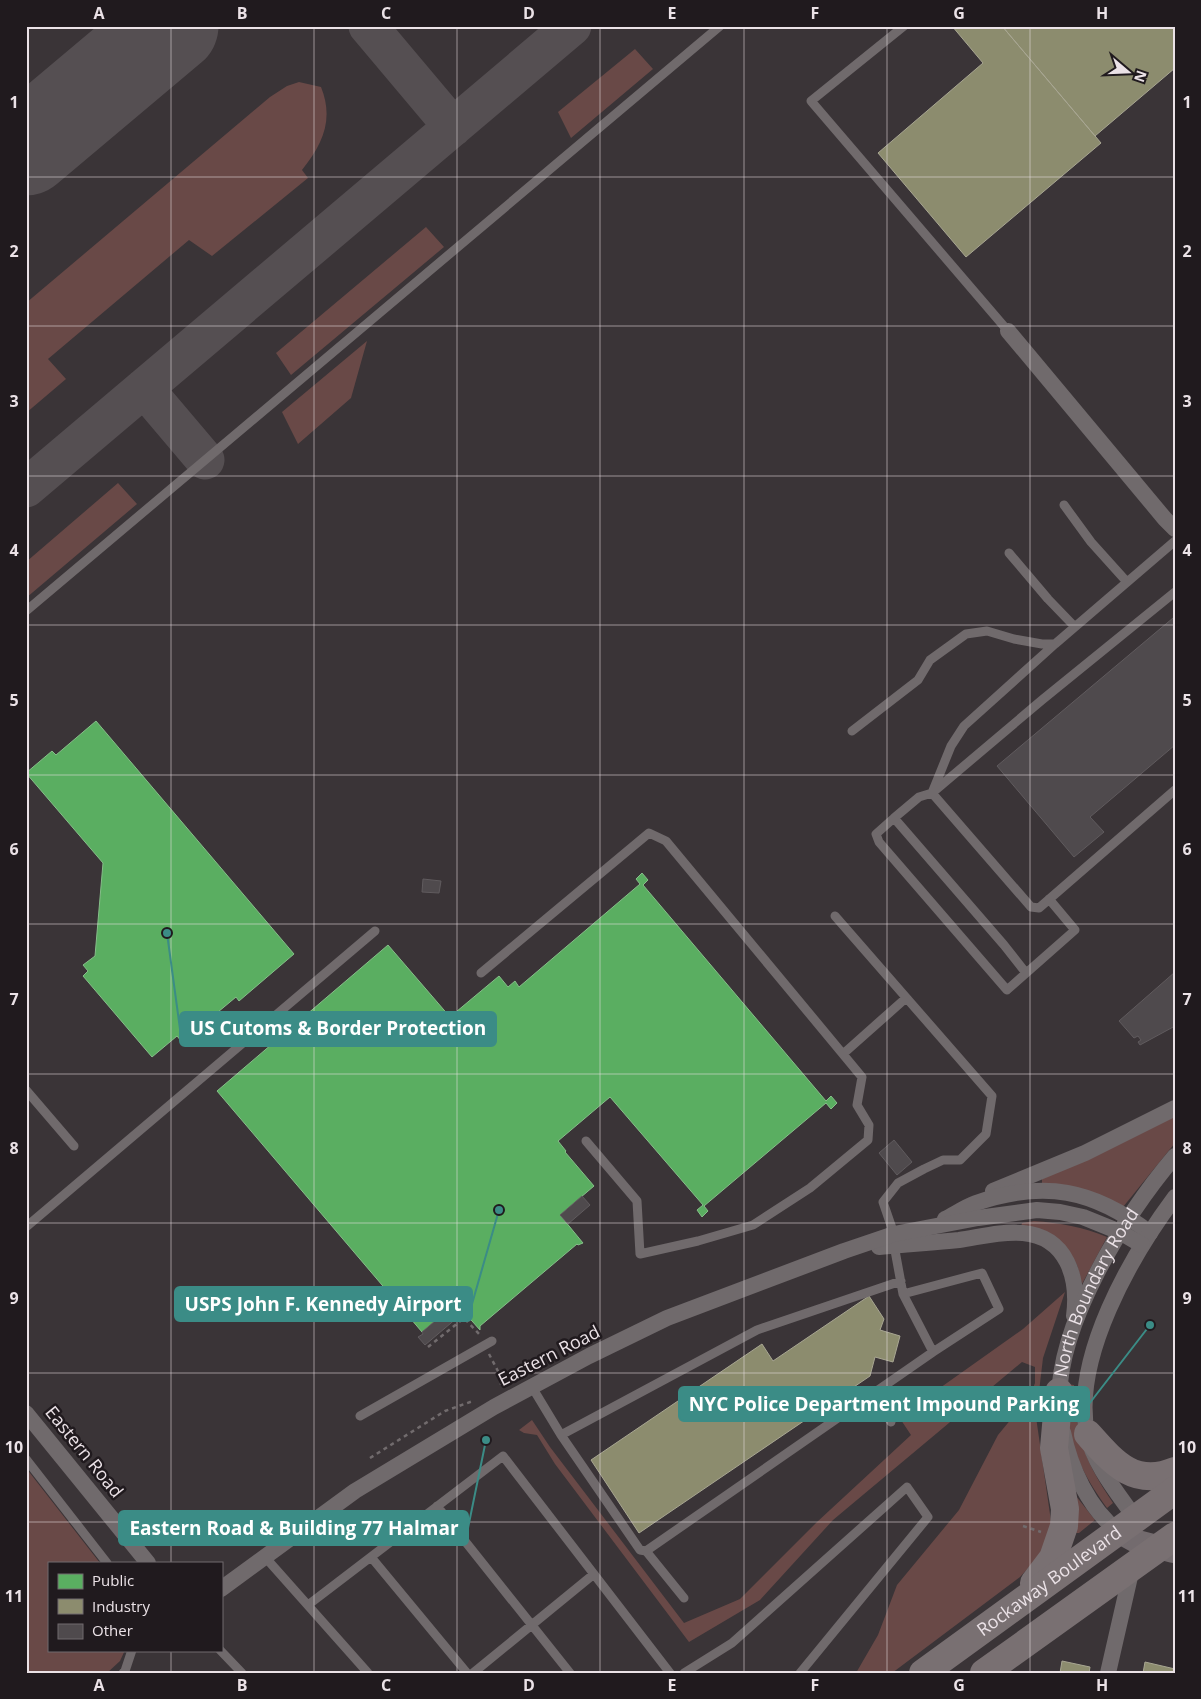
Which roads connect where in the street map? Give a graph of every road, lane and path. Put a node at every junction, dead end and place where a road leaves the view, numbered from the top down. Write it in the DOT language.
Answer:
graph roads {
  1 [pos="720,26"];
  2 [pos="904,26"];
  3 [pos="1008,331"];
  4 [pos="1064,505"];
  5 [pos="1175,529"];
  6 [pos="1175,541"];
  7 [pos="1009,552"];
  8 [pos="1126,582"];
  9 [pos="1175,592"];
  10 [pos="26,611"];
  11 [pos="1075,627"];
  12 [pos="1055,644"];
  13 [pos="852,731"];
  14 [pos="1175,790"];
  15 [pos="932,793"];
  16 [pos="894,818"];
  17 [pos="1049,899"];
  18 [pos="835,916"];
  19 [pos="375,930"];
  20 [pos="481,973"];
  21 [pos="1026,973"];
  22 [pos="906,998"];
  23 [pos="843,1054"];
  24 [pos="26,1090"];
  25 [pos="1175,1108"];
  26 [pos="586,1141"];
  27 [pos="74,1146"];
  28 [pos="1175,1156"];
  29 [pos="1175,1197"];
  30 [pos="974,1204"];
  31 [pos="1129,1218"];
  32 [pos="26,1227"];
  33 [pos="930,1227"];
  34 [pos="1120,1232"];
  35 [pos="1146,1239"];
  36 [pos="894,1240"];
  37 [pos="901,1281"];
  38 [pos="903,1294"];
  39 [pos="1073,1328"];
  40 [pos="481,1336"];
  41 [pos="492,1341"];
  42 [pos="428,1347"];
  43 [pos="487,1351"];
  44 [pos="933,1352"];
  45 [pos="500,1387"];
  46 [pos="532,1387"];
  47 [pos="1059,1392"];
  48 [pos="872,1394"];
  49 [pos="474,1400"];
  50 [pos="26,1413"];
  51 [pos="360,1416"];
  52 [pos="891,1422"];
  53 [pos="1088,1434"];
  54 [pos="561,1435"];
  55 [pos="370,1458"];
  56 [pos="26,1459"];
  57 [pos="1175,1471"];
  58 [pos="1175,1490"];
  59 [pos="437,1506"];
  60 [pos="1126,1525"];
  61 [pos="1023,1526"];
  62 [pos="1046,1533"];
  63 [pos="1169,1545"];
  64 [pos="646,1551"];
  65 [pos="265,1557"];
  66 [pos="371,1557"];
  67 [pos="106,1562"];
  68 [pos="147,1562"];
  69 [pos="1132,1568"];
  70 [pos="594,1574"];
  71 [pos="222,1588"];
  72 [pos="684,1598"];
  73 [pos="1019,1603"];
  74 [pos="308,1605"];
  75 [pos="532,1625"];
  76 [pos="131,1652"];
  77 [pos="222,1652"];
  78 [pos="239,1670"];
  79 [pos="123,1673"];
  80 [pos="228,1673"];
  81 [pos="368,1673"];
  82 [pos="468,1673"];
  83 [pos="473,1673"];
  84 [pos="570,1673"];
  85 [pos="670,1673"];
  86 [pos="684,1673"];
  87 [pos="800,1673"];
  88 [pos="923,1673"];
  89 [pos="984,1673"];
  90 [pos="1108,1673"];
  1 -- 10 [label="lane"];
  2 -- 3 [label="lane"];
  3 -- 5 [label="street"];
  4 -- 8 [label="lane"];
  6 -- 8 [label="lane"];
  7 -- 11 [label="lane"];
  8 -- 11 [label="lane"];
  9 -- 15 [label="lane"];
  11 -- 12 [label="lane"];
  12 -- 13 [label="lane"];
  12 -- 15 [label="lane"];
  14 -- 17 [label="lane"];
  15 -- 16 [label="lane"];
  15 -- 17 [label="lane"];
  16 -- 21 [label="lane"];
  16 -- 21 [label="lane"];
  17 -- 21 [label="lane"];
  18 -- 22 [label="lane"];
  19 -- 32 [label="lane"];
  20 -- 23 [label="lane"];
  22 -- 23 [label="lane"];
  22 -- 36 [label="lane"];
  23 -- 26 [label="lane"];
  24 -- 27 [label="lane"];
  25 -- 30 [label="street"];
  28 -- 31 [label="street, North Boundary Road"];
  29 -- 35 [label="street, North Boundary Road"];
  30 -- 31 [label="street, Eastern Road"];
  30 -- 33 [label="street, Eastern Road"];
  31 -- 34 [label="street, North Boundary Road"];
  31 -- 35 [label="street, Eastern Road"];
  33 -- 34 [label="street, Eastern Road"];
  33 -- 36 [label="street, Eastern Road"];
  34 -- 35 [label="street, Eastern Road"];
  34 -- 39 [label="street, North Boundary Road"];
  35 -- 53 [label="street, North Boundary Road"];
  36 -- 37 [label="lane"];
  36 -- 39 [label="street"];
  36 -- 46 [label="street, Eastern Road"];
  37 -- 38 [label="lane"];
  37 -- 54 [label="lane"];
  38 -- 44 [label="lane"];
  38 -- 44 [label="lane"];
  39 -- 47 [label="street, North Boundary Road"];
  40 -- 42 [label="path"];
  41 -- 51 [label="lane"];
  43 -- 45 [label="path"];
  44 -- 48 [label="lane"];
  46 -- 54 [label="lane"];
  46 -- 65 [label="street, Eastern Road"];
  47 -- 60 [label="street, North Boundary Road"];
  47 -- 73 [label="highway"];
  48 -- 52 [label="lane"];
  48 -- 64 [label="lane"];
  49 -- 55 [label="path"];
  50 -- 68 [label="street, Eastern Road"];
  53 -- 57 [label="highway"];
  53 -- 60 [label="street, North Boundary Road"];
  54 -- 64 [label="lane"];
  56 -- 67 [label="lane"];
  58 -- 60 [label="highway, Rockaway Boulevard"];
  59 -- 66 [label="lane"];
  59 -- 70 [label="lane"];
  59 -- 75 [label="lane"];
  60 -- 63 [label="main road, North Boundary Road"];
  60 -- 73 [label="highway, Rockaway Boulevard"];
  61 -- 62 [label="path"];
  63 -- 69 [label="highway, Rockaway Boulevard"];
  64 -- 72 [label="lane"];
  65 -- 71 [label="street, Eastern Road"];
  65 -- 74 [label="lane"];
  66 -- 74 [label="lane"];
  66 -- 82 [label="lane"];
  69 -- 89 [label="highway, Rockaway Boulevard"];
  69 -- 90 [label="street"];
  70 -- 75 [label="lane"];
  70 -- 85 [label="lane"];
  73 -- 88 [label="highway, Rockaway Boulevard"];
  74 -- 81 [label="lane"];
  75 -- 83 [label="lane"];
  75 -- 84 [label="lane"];
  76 -- 79 [label="lane"];
  77 -- 78 [label="lane"];
  78 -- 80 [label="lane"];
  86 -- 87 [label="lane"];
}
